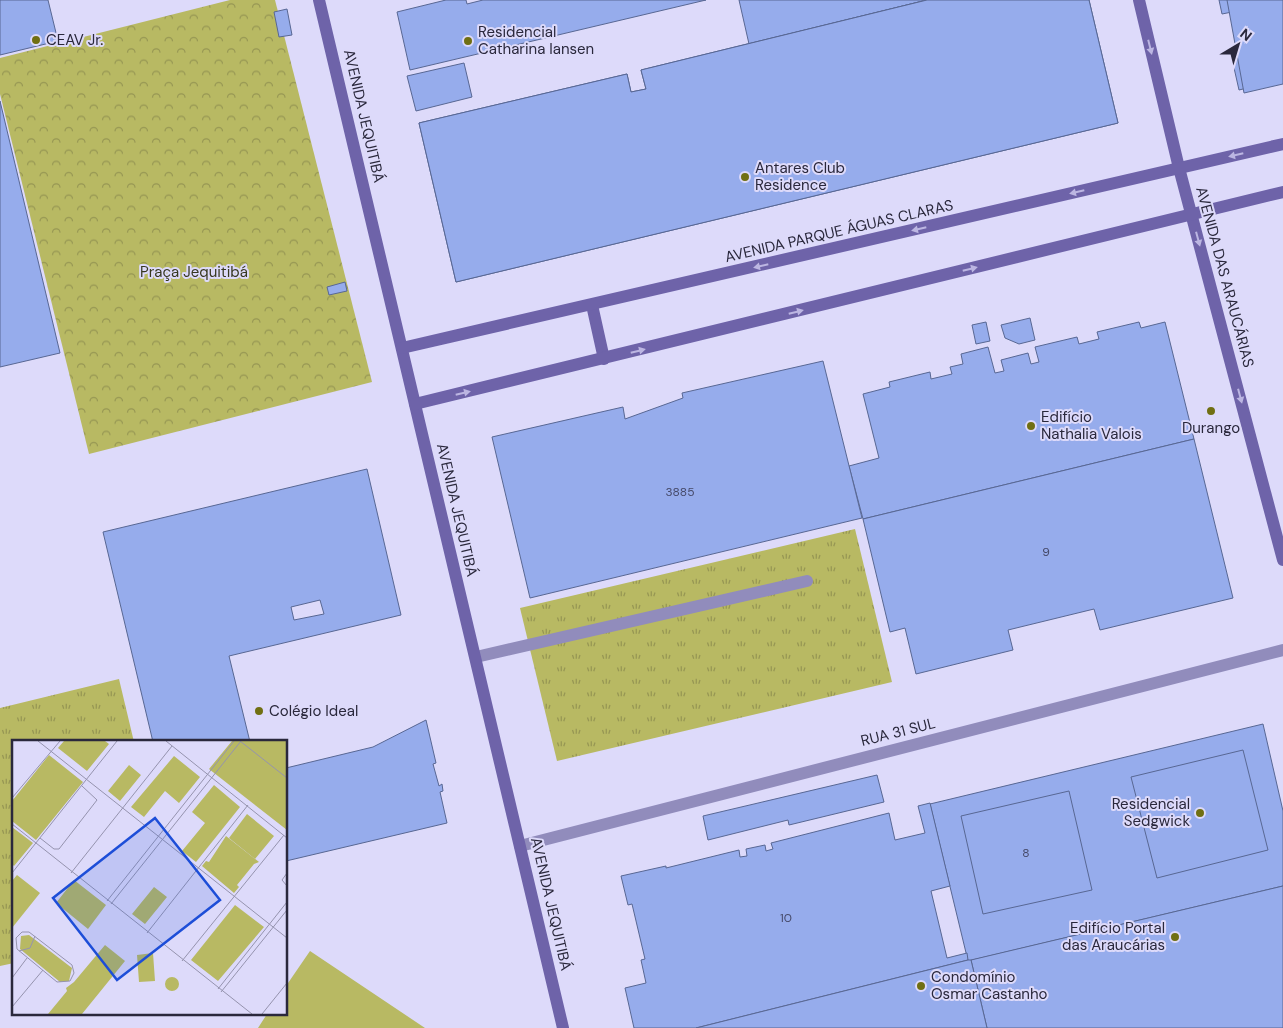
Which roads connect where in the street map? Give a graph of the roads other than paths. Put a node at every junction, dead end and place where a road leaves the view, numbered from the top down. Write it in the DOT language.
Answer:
graph roads {
  1 [pos="319,0"];
  2 [pos="1139,0"];
  3 [pos="1283,144"];
  4 [pos="1180,168"];
  5 [pos="1283,192"];
  6 [pos="1192,214"];
  7 [pos="592,305"];
  8 [pos="402,348"];
  9 [pos="604,359"];
  10 [pos="415,404"];
  11 [pos="1283,560"];
  12 [pos="807,581"];
  13 [pos="1283,650"];
  14 [pos="476,657"];
  15 [pos="520,846"];
  16 [pos="564,1028"];
  1 -- 8 [label="street, AVENIDA JEQUITIBÁ"];
  2 -- 4 [label="street, AVENIDA DAS ARAUCÁRIAS, one-way"];
  3 -- 4 [label="street, AVENIDA PARQUE ÁGUAS CLARAS, one-way"];
  4 -- 6 [label="street, AVENIDA DAS ARAUCÁRIAS"];
  4 -- 7 [label="street, AVENIDA PARQUE ÁGUAS CLARAS, one-way"];
  5 -- 6 [label="street"];
  9 -- 6 [label="street, one-way"];
  6 -- 11 [label="street, AVENIDA DAS ARAUCÁRIAS, one-way"];
  7 -- 8 [label="street, AVENIDA PARQUE ÁGUAS CLARAS"];
  7 -- 9 [label="street"];
  8 -- 10 [label="street, AVENIDA JEQUITIBÁ"];
  10 -- 9 [label="street, one-way"];
  10 -- 14 [label="street, AVENIDA JEQUITIBÁ"];
  12 -- 14 [label="street"];
  13 -- 15 [label="street, RUA 31 SUL"];
  14 -- 15 [label="street, AVENIDA JEQUITIBÁ"];
  15 -- 16 [label="street, AVENIDA JEQUITIBÁ"];
}
